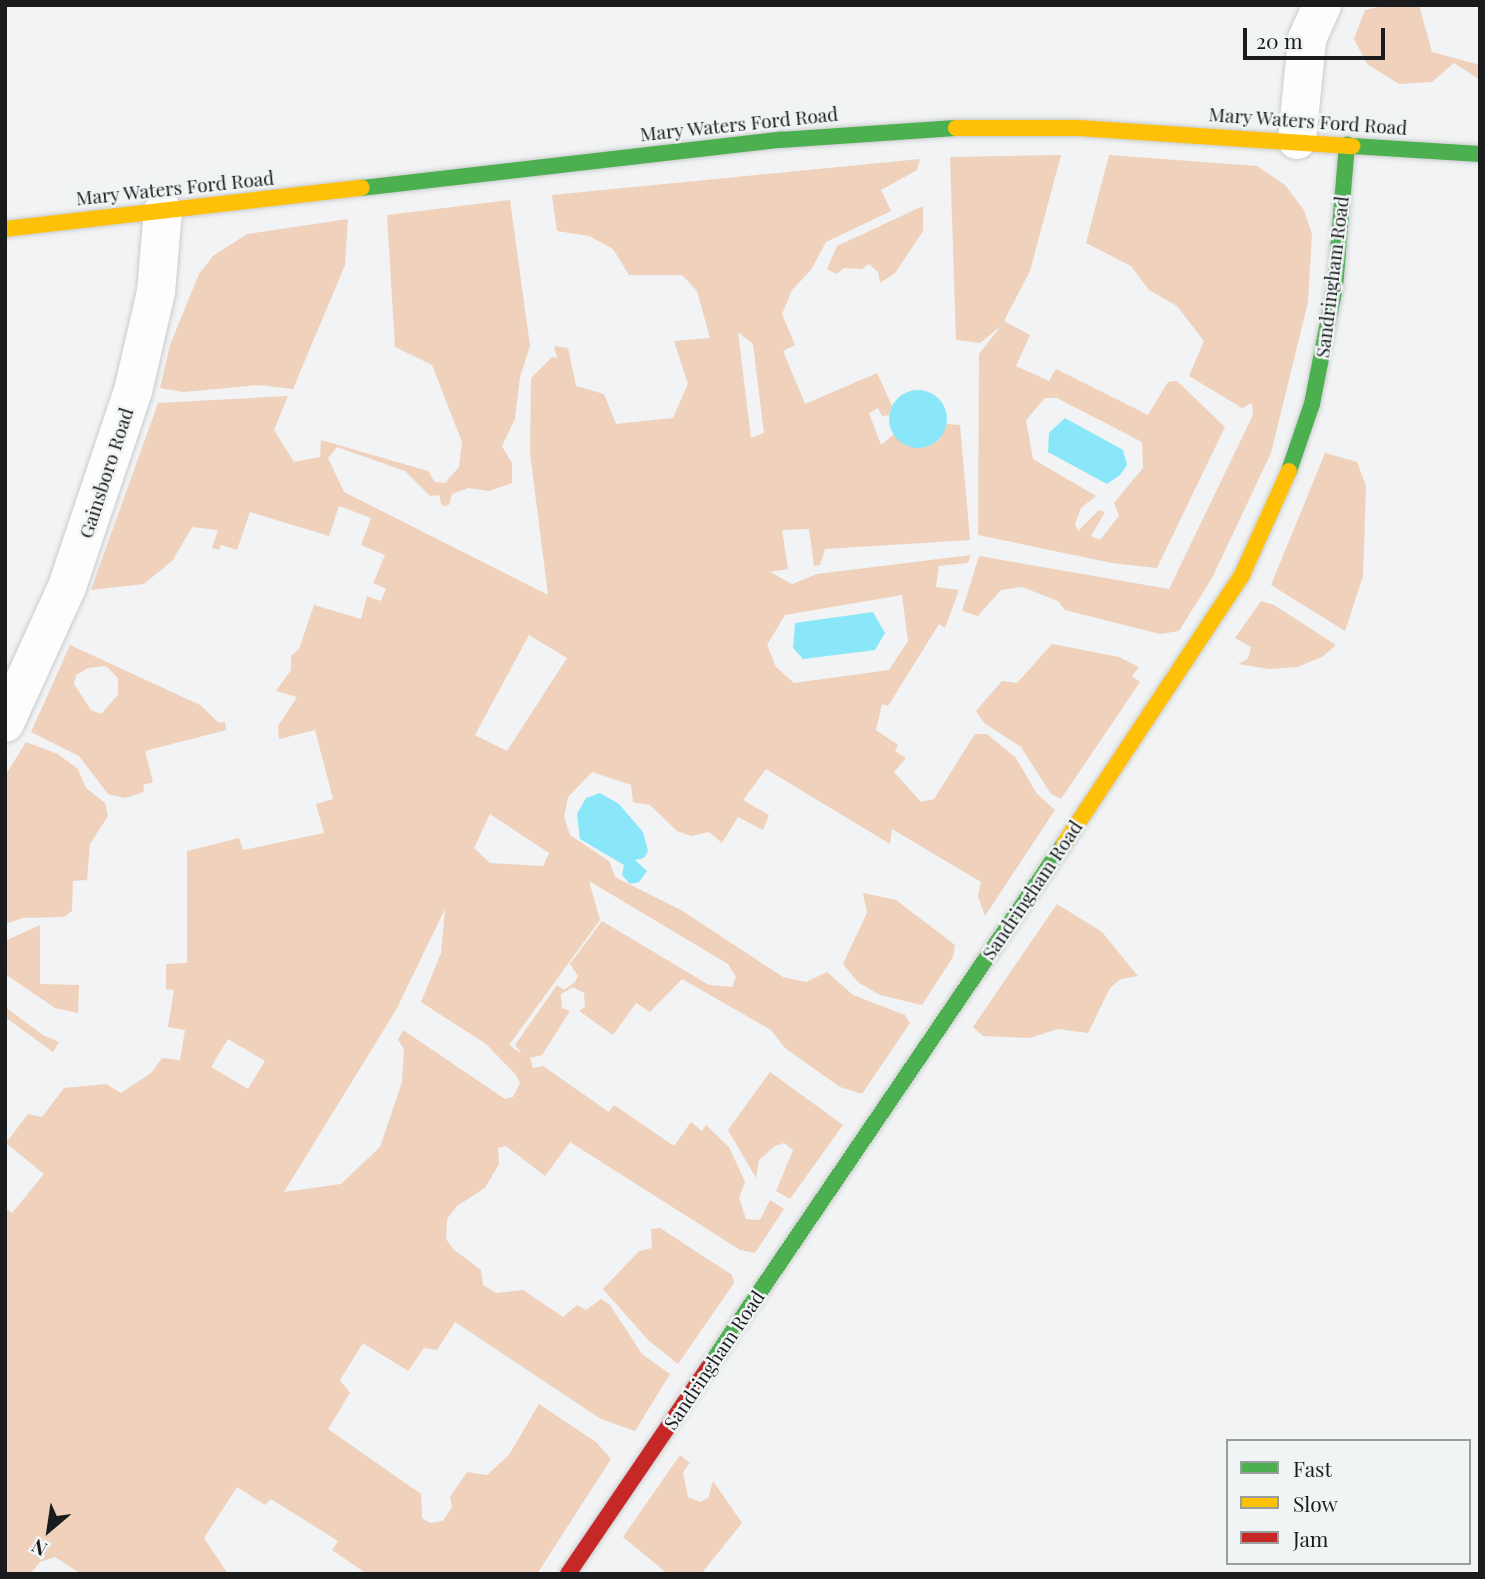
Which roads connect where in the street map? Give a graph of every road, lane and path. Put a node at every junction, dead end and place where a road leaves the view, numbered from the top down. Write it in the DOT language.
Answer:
graph roads {
  1 [pos="1322,5"];
  2 [pos="1297,140"];
  3 [pos="1347,145"];
  4 [pos="1480,154"];
  5 [pos="163,211"];
  6 [pos="5,229"];
  7 [pos="5,723"];
  8 [pos="568,1574"];
  1 -- 2 [label="street"];
  2 -- 3 [label="street, Mary Waters Ford Road"];
  2 -- 5 [label="street, Mary Waters Ford Road"];
  3 -- 4 [label="street, Mary Waters Ford Road"];
  3 -- 8 [label="street, Sandringham Road"];
  5 -- 6 [label="street, Mary Waters Ford Road"];
  5 -- 7 [label="street, Gainsboro Road"];
}
